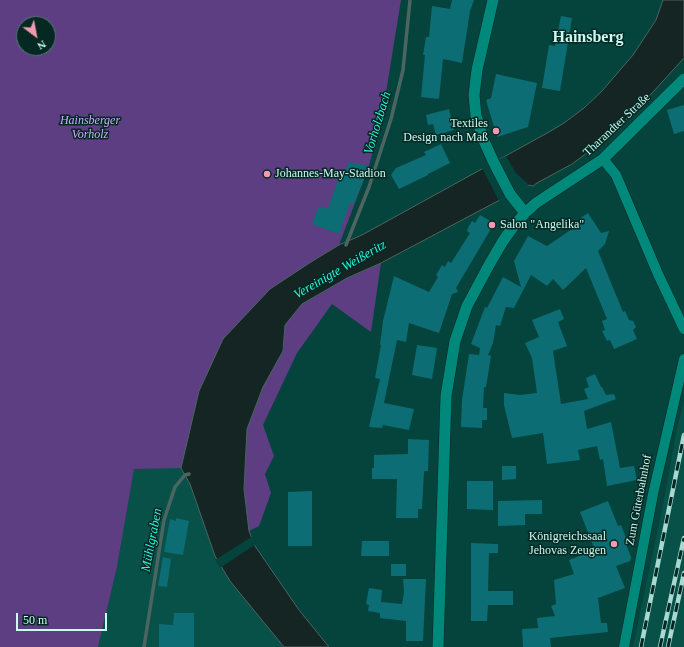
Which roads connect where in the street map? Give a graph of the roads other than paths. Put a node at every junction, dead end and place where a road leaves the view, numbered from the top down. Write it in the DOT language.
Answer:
graph roads {
  1 [pos="493,0"];
  2 [pos="684,79"];
  3 [pos="603,159"];
  4 [pos="524,213"];
  5 [pos="684,329"];
  6 [pos="684,359"];
  7 [pos="438,647"];
  8 [pos="624,647"];
  1 -- 4 [label="main road"];
  2 -- 3 [label="main road, Tharandter Straße"];
  3 -- 4 [label="main road, Tharandter Straße"];
  3 -- 5 [label="street"];
  4 -- 7 [label="main road, Tharandter Straße"];
  6 -- 8 [label="street, Zum Güterbahnhof"];
}
